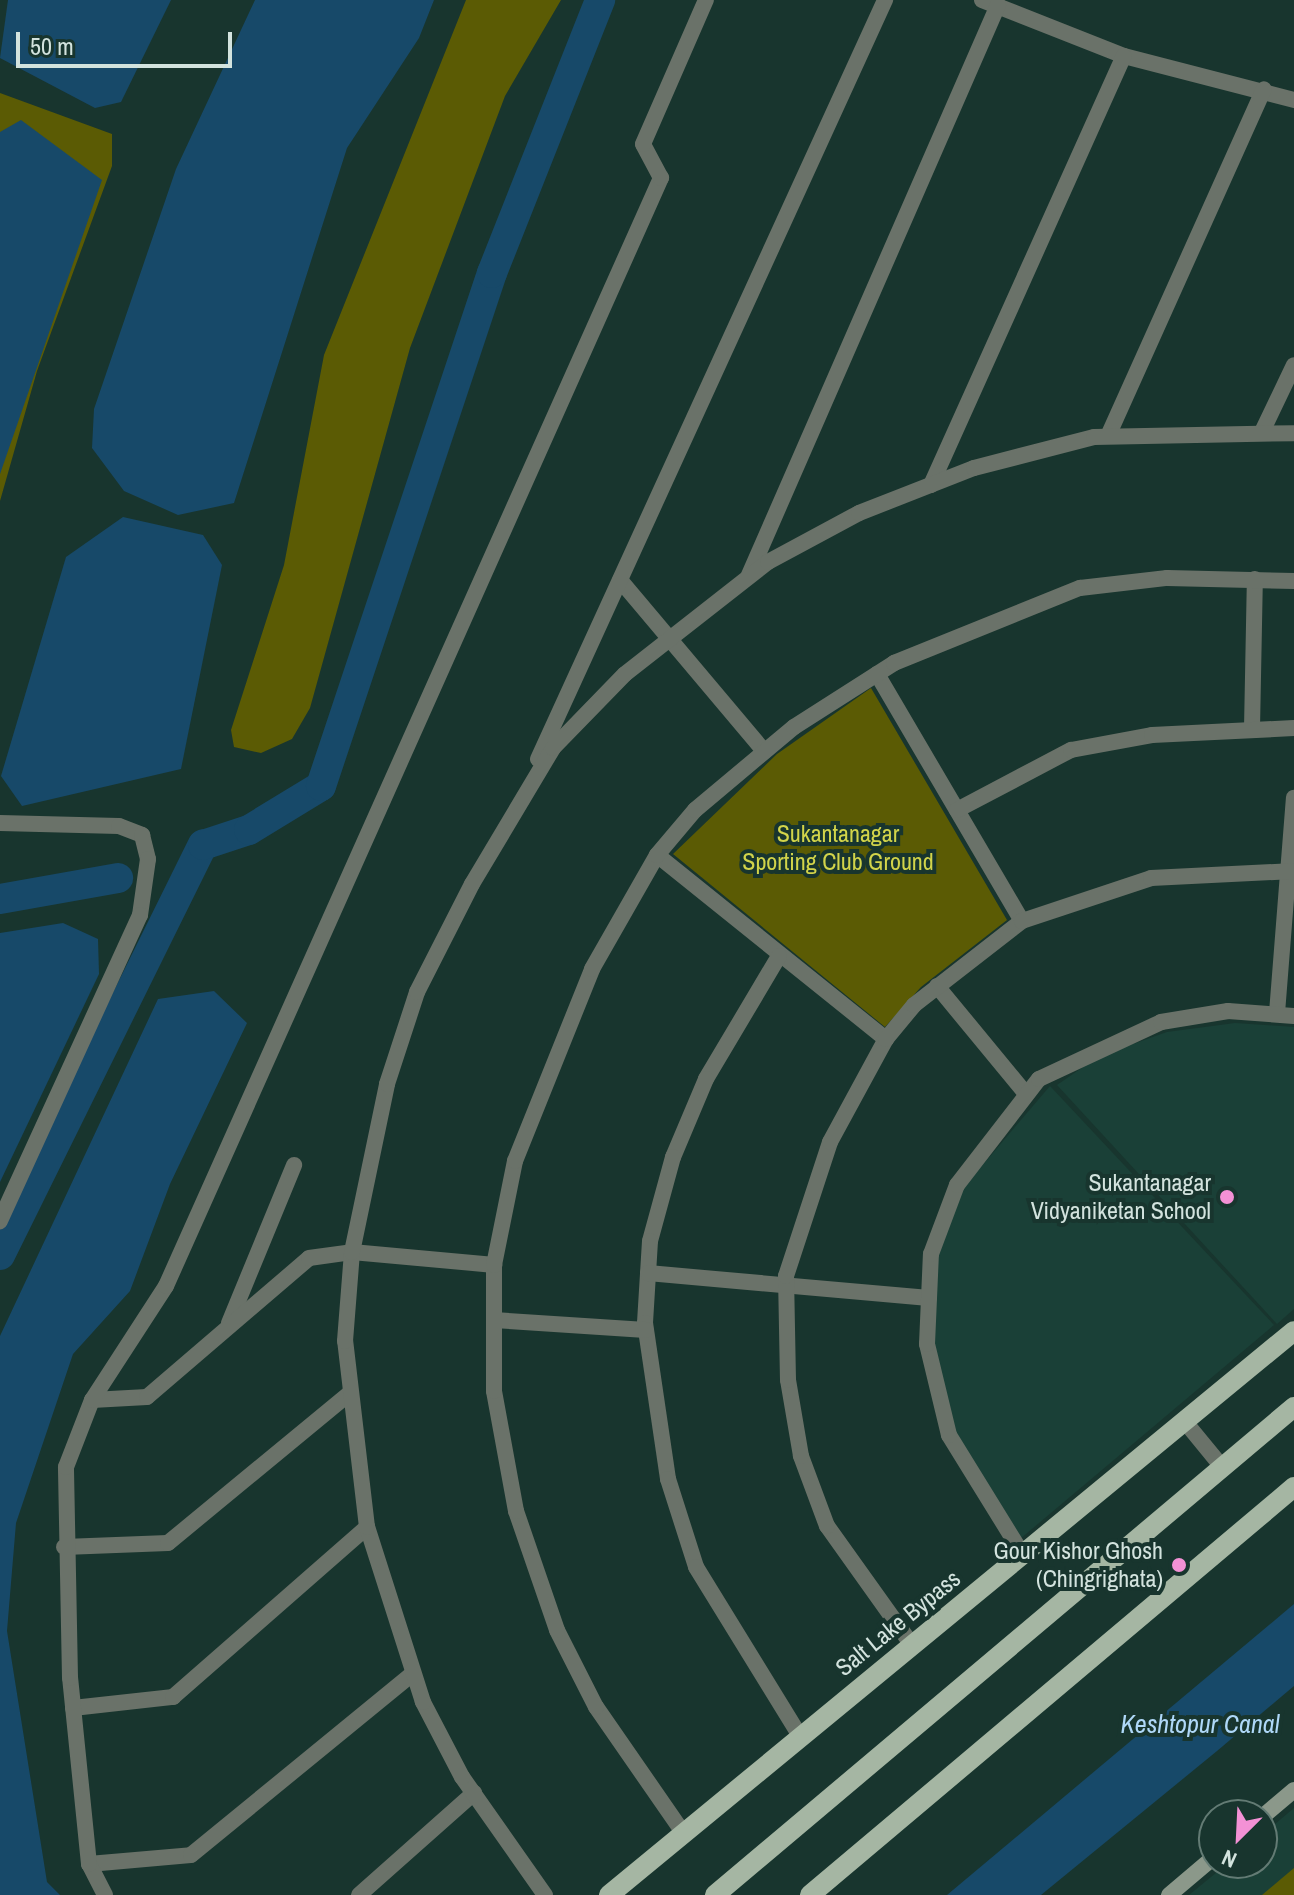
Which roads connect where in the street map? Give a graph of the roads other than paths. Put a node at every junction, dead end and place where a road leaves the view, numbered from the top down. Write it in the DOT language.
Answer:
graph roads {
  1 [pos="706,0"];
  2 [pos="885,0"];
  3 [pos="990,2"];
  4 [pos="1124,56"];
  5 [pos="1264,89"];
  6 [pos="1294,100"];
  7 [pos="1294,365"];
  8 [pos="1262,432"];
  9 [pos="1294,433"];
  10 [pos="1108,436"];
  11 [pos="931,485"];
  12 [pos="748,577"];
  13 [pos="1255,579"];
  14 [pos="620,580"];
  15 [pos="1294,581"];
  16 [pos="669,637"];
  17 [pos="877,674"];
  18 [pos="1294,728"];
  19 [pos="1252,729"];
  20 [pos="764,751"];
  21 [pos="1294,798"];
  22 [pos="519,800"];
  23 [pos="957,810"];
  24 [pos="0,823"];
  25 [pos="657,855"];
  26 [pos="1292,871"];
  27 [pos="1022,921"];
  28 [pos="779,956"];
  29 [pos="937,986"];
  30 [pos="1277,1013"];
  31 [pos="1294,1016"];
  32 [pos="886,1039"];
  33 [pos="1026,1094"];
  34 [pos="294,1165"];
  35 [pos="0,1221"];
  36 [pos="352,1252"];
  37 [pos="494,1265"];
  38 [pos="648,1273"];
  39 [pos="786,1287"];
  40 [pos="929,1298"];
  41 [pos="494,1320"];
  42 [pos="227,1328"];
  43 [pos="646,1330"];
  44 [pos="1294,1331"];
  45 [pos="349,1394"];
  46 [pos="92,1400"];
  47 [pos="1294,1407"];
  48 [pos="1186,1423"];
  49 [pos="1223,1468"];
  50 [pos="1294,1487"];
  51 [pos="367,1527"];
  52 [pos="64,1547"];
  53 [pos="1023,1555"];
  54 [pos="912,1645"];
  55 [pos="413,1673"];
  56 [pos="73,1708"];
  57 [pos="800,1736"];
  58 [pos="1294,1790"];
  59 [pos="474,1793"];
  60 [pos="1278,1804"];
  61 [pos="682,1831"];
  62 [pos="89,1864"];
  63 [pos="1198,1871"];
  64 [pos="105,1895"];
  65 [pos="359,1895"];
  66 [pos="545,1895"];
  67 [pos="609,1895"];
  68 [pos="715,1895"];
  69 [pos="810,1895"];
  70 [pos="1169,1895"];
  1 -- 46 [label="street"];
  2 -- 14 [label="street"];
  3 -- 4 [label="street"];
  3 -- 12 [label="street"];
  4 -- 5 [label="street"];
  4 -- 11 [label="street"];
  5 -- 6 [label="street"];
  5 -- 10 [label="street"];
  7 -- 8 [label="street"];
  8 -- 9 [label="street"];
  8 -- 10 [label="street"];
  10 -- 11 [label="street"];
  11 -- 12 [label="street"];
  12 -- 16 [label="street"];
  13 -- 15 [label="street"];
  13 -- 17 [label="street"];
  13 -- 19 [label="street"];
  14 -- 16 [label="street"];
  14 -- 22 [label="street"];
  16 -- 20 [label="street"];
  16 -- 22 [label="street"];
  17 -- 20 [label="street"];
  17 -- 23 [label="street"];
  18 -- 19 [label="street"];
  19 -- 23 [label="street"];
  20 -- 25 [label="street"];
  21 -- 26 [label="street"];
  22 -- 36 [label="street"];
  23 -- 27 [label="street"];
  24 -- 35 [label="street"];
  25 -- 28 [label="street"];
  25 -- 37 [label="street"];
  26 -- 27 [label="street"];
  26 -- 30 [label="street"];
  27 -- 29 [label="street"];
  28 -- 32 [label="street"];
  28 -- 38 [label="street"];
  29 -- 32 [label="street"];
  29 -- 33 [label="street"];
  30 -- 31 [label="street"];
  30 -- 33 [label="street"];
  32 -- 39 [label="street"];
  33 -- 40 [label="street"];
  34 -- 42 [label="street"];
  36 -- 37 [label="street"];
  36 -- 42 [label="street"];
  36 -- 45 [label="street"];
  37 -- 41 [label="street"];
  38 -- 39 [label="street"];
  38 -- 43 [label="street"];
  39 -- 40 [label="street"];
  39 -- 54 [label="street"];
  40 -- 53 [label="street"];
  41 -- 43 [label="street"];
  41 -- 61 [label="street"];
  42 -- 46 [label="street"];
  43 -- 57 [label="street"];
  44 -- 48 [label="main road, Salt Lake Bypass"];
  45 -- 51 [label="street"];
  45 -- 52 [label="street"];
  46 -- 52 [label="street"];
  47 -- 49 [label="main road"];
  48 -- 49 [label="street"];
  48 -- 53 [label="main road, Salt Lake Bypass"];
  49 -- 68 [label="main road"];
  50 -- 69 [label="main road"];
  51 -- 55 [label="street"];
  51 -- 56 [label="street"];
  52 -- 56 [label="street"];
  53 -- 54 [label="main road, Salt Lake Bypass"];
  54 -- 57 [label="main road, Salt Lake Bypass"];
  55 -- 59 [label="street"];
  55 -- 62 [label="street"];
  56 -- 62 [label="street"];
  57 -- 61 [label="main road, Salt Lake Bypass"];
  58 -- 60 [label="street"];
  59 -- 65 [label="street"];
  59 -- 66 [label="street"];
  61 -- 67 [label="main road, Salt Lake Bypass"];
  62 -- 64 [label="street"];
  63 -- 70 [label="street"];
}
